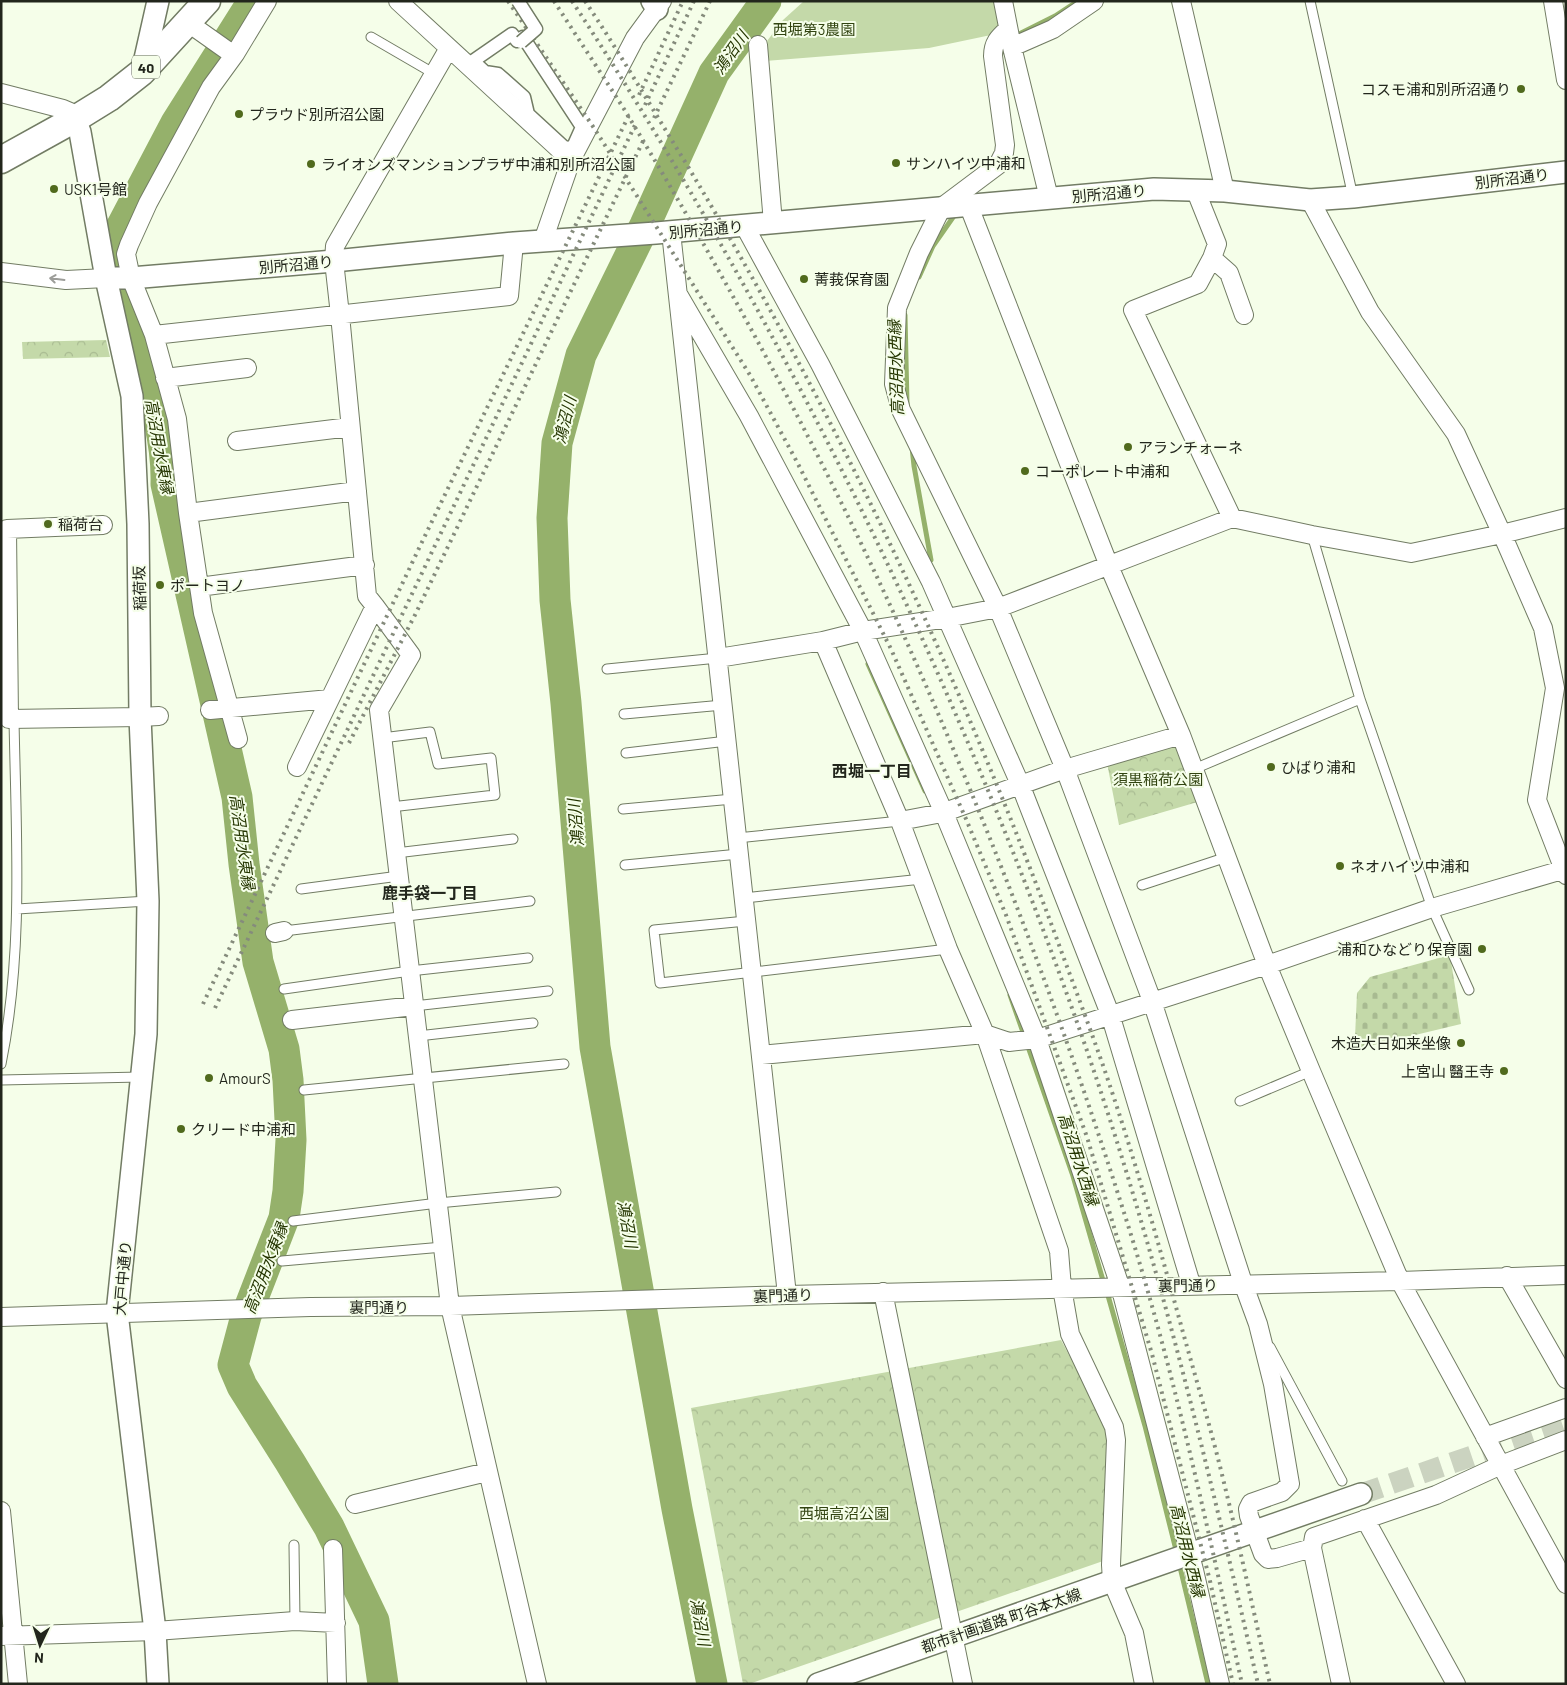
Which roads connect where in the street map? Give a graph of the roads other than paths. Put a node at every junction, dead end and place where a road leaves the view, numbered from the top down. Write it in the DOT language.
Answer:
graph roads {
  1 [pos="158,1"];
  2 [pos="207,1"];
  3 [pos="267,1"];
  4 [pos="398,1"];
  5 [pos="518,1"];
  6 [pos="1003,1"];
  7 [pos="1094,1"];
  8 [pos="1181,1"];
  9 [pos="1310,1"];
  10 [pos="1553,1"];
  11 [pos="657,4"];
  12 [pos="187,22"];
  13 [pos="371,37"];
  14 [pos="1010,38"];
  15 [pos="521,42"];
  16 [pos="758,45"];
  17 [pos="449,48"];
  18 [pos="232,52"];
  19 [pos="142,72"];
  20 [pos="433,73"];
  21 [pos="1566,80"];
  22 [pos="1,93"];
  23 [pos="75,119"];
  24 [pos="582,127"];
  25 [pos="1,160"];
  26 [pos="571,160"];
  27 [pos="1566,172"];
  28 [pos="1195,189"];
  29 [pos="1226,191"];
  30 [pos="1353,197"];
  31 [pos="1049,198"];
  32 [pos="1310,200"];
  33 [pos="959,205"];
  34 [pos="773,222"];
  35 [pos="744,226"];
  36 [pos="661,232"];
  37 [pos="543,241"];
  38 [pos="514,243"];
  39 [pos="1212,258"];
  40 [pos="334,261"];
  41 [pos="1,272"];
  42 [pos="119,278"];
  43 [pos="678,294"];
  44 [pos="340,315"];
  45 [pos="1244,315"];
  46 [pos="154,335"];
  47 [pos="247,368"];
  48 [pos="165,378"];
  49 [pos="350,427"];
  50 [pos="237,441"];
  51 [pos="357,490"];
  52 [pos="188,513"];
  53 [pos="1232,518"];
  54 [pos="1566,518"];
  55 [pos="102,525"];
  56 [pos="1502,534"];
  57 [pos="1312,535"];
  58 [pos="365,565"];
  59 [pos="1110,566"];
  60 [pos="199,587"];
  61 [pos="376,606"];
  62 [pos="998,608"];
  63 [pos="947,618"];
  64 [pos="863,632"];
  65 [pos="823,641"];
  66 [pos="718,658"];
  67 [pos="608,669"];
  68 [pos="330,699"];
  69 [pos="1360,699"];
  70 [pos="723,705"];
  71 [pos="221,709"];
  72 [pos="624,714"];
  73 [pos="150,716"];
  74 [pos="14,719"];
  75 [pos="1181,735"];
  76 [pos="382,738"];
  77 [pos="238,740"];
  78 [pos="727,741"];
  79 [pos="626,753"];
  80 [pos="297,767"];
  81 [pos="1065,769"];
  82 [pos="1194,769"];
  83 [pos="1020,784"];
  84 [pos="733,798"];
  85 [pos="390,806"];
  86 [pos="623,809"];
  87 [pos="937,814"];
  88 [pos="900,821"];
  89 [pos="514,839"];
  90 [pos="738,846"];
  91 [pos="396,853"];
  92 [pos="1227,858"];
  93 [pos="626,865"];
  94 [pos="1565,871"];
  95 [pos="399,876"];
  96 [pos="922,879"];
  97 [pos="1142,885"];
  98 [pos="301,889"];
  99 [pos="744,898"];
  100 [pos="148,901"];
  101 [pos="530,902"];
  102 [pos="1432,908"];
  103 [pos="18,909"];
  104 [pos="404,916"];
  105 [pos="746,921"];
  106 [pos="280,932"];
  107 [pos="948,949"];
  108 [pos="528,958"];
  109 [pos="1267,965"];
  110 [pos="410,971"];
  111 [pos="752,973"];
  112 [pos="284,989"];
  113 [pos="1469,990"];
  114 [pos="548,991"];
  115 [pos="1152,1001"];
  116 [pos="414,1006"];
  117 [pos="1110,1014"];
  118 [pos="292,1020"];
  119 [pos="533,1023"];
  120 [pos="985,1034"];
  121 [pos="418,1036"];
  122 [pos="1035,1039"];
  123 [pos="761,1054"];
  124 [pos="1,1064"];
  125 [pos="564,1064"];
  126 [pos="1311,1072"];
  127 [pos="142,1077"];
  128 [pos="423,1079"];
  129 [pos="1,1080"];
  130 [pos="304,1090"];
  131 [pos="1240,1101"];
  132 [pos="556,1192"];
  133 [pos="438,1203"];
  134 [pos="293,1221"];
  135 [pos="443,1247"];
  136 [pos="282,1261"];
  137 [pos="1566,1275"];
  138 [pos="1507,1276"];
  139 [pos="1400,1281"];
  140 [pos="1243,1283"];
  141 [pos="1191,1284"];
  142 [pos="1111,1287"];
  143 [pos="1062,1288"];
  144 [pos="883,1292"];
  145 [pos="787,1295"];
  146 [pos="450,1306"];
  147 [pos="117,1313"];
  148 [pos="1,1317"];
  149 [pos="1258,1324"];
  150 [pos="1566,1379"];
  151 [pos="1566,1408"];
  152 [pos="1484,1437"];
  153 [pos="1566,1440"];
  154 [pos="1501,1465"];
  155 [pos="487,1472"];
  156 [pos="1342,1481"];
  157 [pos="1361,1494"];
  158 [pos="354,1504"];
  159 [pos="1,1511"];
  160 [pos="1366,1519"];
  161 [pos="1255,1531"];
  162 [pos="294,1545"];
  163 [pos="1312,1548"];
  164 [pos="333,1549"];
  165 [pos="1182,1557"];
  166 [pos="1112,1581"];
  167 [pos="1566,1584"];
  168 [pos="295,1621"];
  169 [pos="336,1623"];
  170 [pos="155,1630"];
  171 [pos="7,1636"];
  172 [pos="953,1638"];
  173 [pos="18,1684"];
  174 [pos="158,1684"];
  175 [pos="338,1684"];
  176 [pos="537,1684"];
  177 [pos="818,1684"];
  178 [pos="963,1684"];
  179 [pos="1144,1684"];
  180 [pos="1220,1684"];
  181 [pos="1341,1684"];
  182 [pos="1456,1684"];
  1 -- 19 [label="street"];
  2 -- 12 [label="main road, 40"];
  3 -- 18 [label="street"];
  4 -- 17 [label="street"];
  5 -- 15 [label="street, bridge"];
  6 -- 14 [label="street"];
  7 -- 14 [label="street"];
  8 -- 29 [label="street"];
  9 -- 30 [label="lane"];
  10 -- 21 [label="street"];
  11 -- 26 [label="street"];
  12 -- 18 [label="street"];
  12 -- 19 [label="main road, 40"];
  13 -- 20 [label="lane"];
  14 -- 31 [label="street"];
  14 -- 33 [label="street"];
  16 -- 34 [label="street"];
  17 -- 20 [label="street"];
  17 -- 26 [label="street"];
  18 -- 42 [label="street"];
  19 -- 23 [label="main road, 40"];
  20 -- 40 [label="street"];
  22 -- 23 [label="street"];
  23 -- 25 [label="main road, 40"];
  23 -- 42 [label="street, 稲荷坂"];
  24 -- 24 [label="street"];
  26 -- 37 [label="street"];
  27 -- 30 [label="street, 別所沼通り"];
  28 -- 29 [label="street, 別所沼通り"];
  28 -- 31 [label="street, 別所沼通り"];
  28 -- 39 [label="street"];
  29 -- 32 [label="street, 別所沼通り"];
  30 -- 32 [label="street, 別所沼通り"];
  31 -- 33 [label="street, 別所沼通り"];
  32 -- 56 [label="street"];
  33 -- 34 [label="street, 別所沼通り"];
  33 -- 59 [label="street"];
  33 -- 62 [label="street"];
  34 -- 35 [label="street, 別所沼通り"];
  35 -- 36 [label="street, 別所沼通り"];
  35 -- 63 [label="street"];
  36 -- 37 [label="street, 別所沼通り"];
  36 -- 43 [label="street"];
  37 -- 38 [label="street, 別所沼通り"];
  38 -- 40 [label="street, 別所沼通り"];
  38 -- 44 [label="street"];
  39 -- 45 [label="street"];
  39 -- 53 [label="street"];
  40 -- 42 [label="street, 別所沼通り"];
  40 -- 44 [label="street"];
  42 -- 41 [label="street, 別所沼通り, one-way"];
  42 -- 46 [label="street"];
  42 -- 73 [label="street, 稲荷坂"];
  43 -- 64 [label="street"];
  43 -- 66 [label="street"];
  44 -- 46 [label="street"];
  44 -- 49 [label="street"];
  46 -- 48 [label="street"];
  47 -- 48 [label="street"];
  48 -- 52 [label="street"];
  49 -- 50 [label="street"];
  49 -- 51 [label="street"];
  51 -- 52 [label="street"];
  51 -- 58 [label="street"];
  52 -- 60 [label="street"];
  53 -- 57 [label="street"];
  53 -- 59 [label="street"];
  54 -- 56 [label="street"];
  55 -- 74 [label="street"];
  56 -- 57 [label="street"];
  56 -- 94 [label="street"];
  57 -- 69 [label="lane"];
  58 -- 60 [label="street"];
  58 -- 61 [label="street"];
  59 -- 62 [label="street"];
  59 -- 75 [label="street"];
  60 -- 71 [label="street"];
  61 -- 68 [label="street"];
  61 -- 76 [label="street"];
  62 -- 63 [label="street"];
  62 -- 81 [label="street"];
  63 -- 64 [label="street"];
  63 -- 83 [label="street"];
  64 -- 65 [label="street"];
  64 -- 87 [label="street"];
  65 -- 66 [label="street"];
  65 -- 88 [label="street"];
  66 -- 67 [label="lane"];
  66 -- 70 [label="street"];
  68 -- 71 [label="street"];
  68 -- 80 [label="street"];
  69 -- 82 [label="lane"];
  69 -- 102 [label="lane"];
  70 -- 72 [label="lane"];
  70 -- 78 [label="street"];
  71 -- 77 [label="street"];
  73 -- 74 [label="street"];
  73 -- 100 [label="street, 稲荷坂"];
  74 -- 103 [label="lane"];
  75 -- 81 [label="street"];
  75 -- 82 [label="street"];
  76 -- 85 [label="street"];
  76 -- 85 [label="lane"];
  78 -- 79 [label="lane"];
  78 -- 84 [label="street"];
  81 -- 83 [label="street"];
  81 -- 115 [label="street"];
  82 -- 92 [label="street"];
  83 -- 87 [label="street"];
  83 -- 117 [label="street"];
  84 -- 86 [label="lane"];
  84 -- 90 [label="street"];
  85 -- 91 [label="street"];
  87 -- 88 [label="street"];
  87 -- 122 [label="street"];
  88 -- 90 [label="lane"];
  88 -- 96 [label="street"];
  89 -- 91 [label="lane"];
  90 -- 93 [label="lane"];
  90 -- 99 [label="street"];
  91 -- 95 [label="street"];
  92 -- 97 [label="lane"];
  92 -- 109 [label="street"];
  94 -- 102 [label="street"];
  95 -- 98 [label="lane"];
  95 -- 104 [label="street"];
  96 -- 99 [label="lane"];
  96 -- 107 [label="street"];
  99 -- 105 [label="street"];
  100 -- 103 [label="lane"];
  100 -- 127 [label="street, 大戸中通り"];
  101 -- 104 [label="lane"];
  102 -- 109 [label="street"];
  102 -- 113 [label="lane"];
  103 -- 124 [label="lane"];
  104 -- 106 [label="lane"];
  104 -- 110 [label="street"];
  105 -- 111 [label="street"];
  105 -- 111 [label="lane"];
  107 -- 111 [label="lane"];
  107 -- 120 [label="street"];
  108 -- 110 [label="lane"];
  109 -- 115 [label="street"];
  109 -- 126 [label="street"];
  110 -- 112 [label="lane"];
  110 -- 116 [label="street"];
  111 -- 123 [label="street"];
  114 -- 116 [label="lane"];
  115 -- 117 [label="street"];
  115 -- 140 [label="street"];
  116 -- 118 [label="street"];
  116 -- 121 [label="street"];
  117 -- 122 [label="street"];
  117 -- 141 [label="street"];
  119 -- 121 [label="lane"];
  120 -- 122 [label="street"];
  120 -- 123 [label="street"];
  120 -- 143 [label="street"];
  121 -- 128 [label="street"];
  122 -- 142 [label="street"];
  123 -- 145 [label="street"];
  125 -- 128 [label="lane"];
  126 -- 131 [label="lane"];
  126 -- 139 [label="street"];
  127 -- 129 [label="lane"];
  127 -- 147 [label="street, 大戸中通り"];
  128 -- 130 [label="lane"];
  128 -- 133 [label="street"];
  132 -- 133 [label="lane"];
  133 -- 134 [label="lane"];
  133 -- 135 [label="street"];
  135 -- 136 [label="lane"];
  135 -- 146 [label="street"];
  137 -- 138 [label="street, 裏門通り"];
  138 -- 139 [label="street, 裏門通り"];
  138 -- 150 [label="street"];
  139 -- 140 [label="street, 裏門通り"];
  139 -- 152 [label="street"];
  140 -- 141 [label="street, 裏門通り"];
  140 -- 149 [label="street"];
  141 -- 142 [label="street, 裏門通り"];
  142 -- 143 [label="street, 裏門通り"];
  142 -- 165 [label="street"];
  143 -- 144 [label="street, 裏門通り"];
  143 -- 166 [label="street"];
  144 -- 145 [label="street, 裏門通り"];
  144 -- 172 [label="street"];
  145 -- 146 [label="street, 裏門通り"];
  146 -- 147 [label="street, 裏門通り"];
  146 -- 155 [label="street"];
  147 -- 148 [label="street, 裏門通り"];
  147 -- 170 [label="street, 大戸中通り"];
  149 -- 156 [label="lane"];
  149 -- 161 [label="street"];
  151 -- 152 [label="street"];
  152 -- 154 [label="street"];
  153 -- 154 [label="street"];
  154 -- 160 [label="street"];
  154 -- 167 [label="street"];
  155 -- 158 [label="street"];
  155 -- 176 [label="street"];
  157 -- 161 [label="street, 都市計画道路 町谷本太線"];
  159 -- 171 [label="street"];
  160 -- 163 [label="street"];
  160 -- 182 [label="street"];
  161 -- 163 [label="street"];
  161 -- 165 [label="street, 都市計画道路 町谷本太線"];
  162 -- 168 [label="lane"];
  163 -- 181 [label="street"];
  164 -- 169 [label="street"];
  165 -- 166 [label="street, 都市計画道路 町谷本太線"];
  165 -- 180 [label="street"];
  166 -- 172 [label="street, 都市計画道路 町谷本太線"];
  166 -- 179 [label="street"];
  168 -- 169 [label="street"];
  168 -- 170 [label="street"];
  169 -- 175 [label="street"];
  170 -- 171 [label="street"];
  170 -- 174 [label="street, 大戸中通り"];
  171 -- 173 [label="street"];
  172 -- 177 [label="street, 都市計画道路 町谷本太線"];
  172 -- 178 [label="street"];
}
